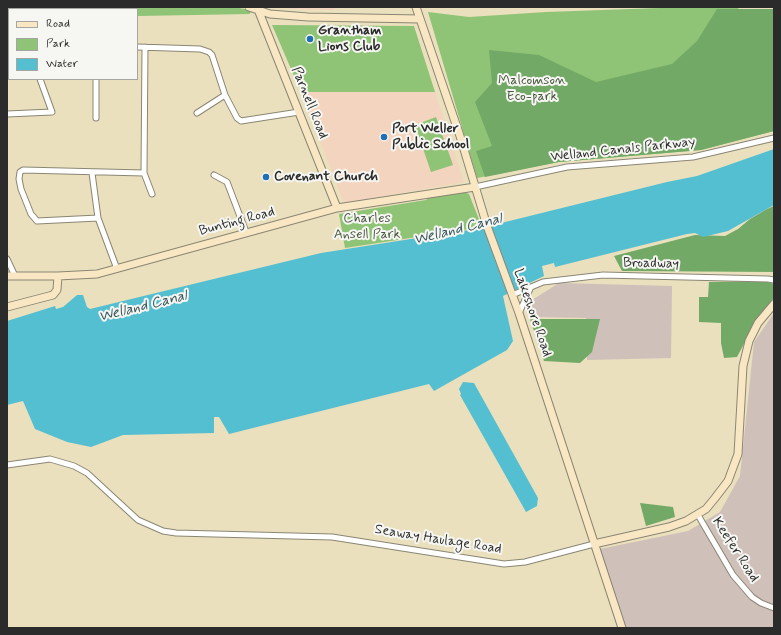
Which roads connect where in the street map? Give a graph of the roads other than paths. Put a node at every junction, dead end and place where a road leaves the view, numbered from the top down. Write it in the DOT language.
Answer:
graph roads {
  1 [pos="249,7"];
  2 [pos="416,7"];
  3 [pos="257,9"];
  4 [pos="270,14"];
  5 [pos="394,19"];
  6 [pos="420,19"];
  7 [pos="267,34"];
  8 [pos="425,37"];
  9 [pos="138,47"];
  10 [pos="145,47"];
  11 [pos="40,80"];
  12 [pos="96,80"];
  13 [pos="225,95"];
  14 [pos="299,112"];
  15 [pos="197,113"];
  16 [pos="7,114"];
  17 [pos="96,118"];
  18 [pos="774,138"];
  19 [pos="92,173"];
  20 [pos="144,173"];
  21 [pos="214,175"];
  22 [pos="475,187"];
  23 [pos="152,194"];
  24 [pos="337,208"];
  25 [pos="98,218"];
  26 [pos="246,232"];
  27 [pos="7,259"];
  28 [pos="117,270"];
  29 [pos="11,276"];
  30 [pos="58,276"];
  31 [pos="774,280"];
  32 [pos="530,289"];
  33 [pos="511,292"];
  34 [pos="774,304"];
  35 [pos="7,307"];
  36 [pos="519,313"];
  37 [pos="7,465"];
  38 [pos="698,515"];
  39 [pos="594,544"];
  40 [pos="774,608"];
  41 [pos="622,628"];
  1 -- 3 [label="main road"];
  2 -- 6 [label="main road, Lakeshore Road"];
  3 -- 4 [label="main road"];
  3 -- 7 [label="main road, Parnell Road"];
  4 -- 5 [label="main road"];
  4 -- 7 [label="main road"];
  5 -- 6 [label="main road"];
  5 -- 8 [label="main road"];
  6 -- 8 [label="main road, Lakeshore Road"];
  7 -- 14 [label="main road, Parnell Road"];
  8 -- 22 [label="main road, Lakeshore Road"];
  9 -- 10 [label="street"];
  10 -- 13 [label="street"];
  10 -- 20 [label="street"];
  11 -- 16 [label="street"];
  12 -- 17 [label="street"];
  13 -- 14 [label="street"];
  13 -- 15 [label="street"];
  14 -- 24 [label="main road, Parnell Road"];
  18 -- 22 [label="street, Welland Canals Parkway"];
  19 -- 20 [label="street"];
  19 -- 25 [label="street"];
  19 -- 25 [label="street"];
  20 -- 23 [label="street"];
  21 -- 26 [label="street"];
  22 -- 24 [label="main road, Bunting Road"];
  22 -- 33 [label="main road, Lakeshore Road"];
  24 -- 26 [label="main road, Bunting Road"];
  25 -- 28 [label="street"];
  26 -- 28 [label="main road, Bunting Road"];
  27 -- 29 [label="street"];
  28 -- 30 [label="main road, Bunting Road"];
  29 -- 30 [label="main road, Bunting Road"];
  30 -- 35 [label="main road"];
  31 -- 32 [label="street, Broadway"];
  32 -- 33 [label="street, Broadway"];
  32 -- 36 [label="street"];
  33 -- 36 [label="main road, Lakeshore Road"];
  34 -- 38 [label="main road, Seaway Haulage Road"];
  36 -- 39 [label="main road, Lakeshore Road"];
  37 -- 39 [label="street, Seaway Haulage Road"];
  38 -- 39 [label="main road, Seaway Haulage Road"];
  38 -- 40 [label="street, Keefer Road"];
  39 -- 41 [label="main road, Lakeshore Road"];
}
